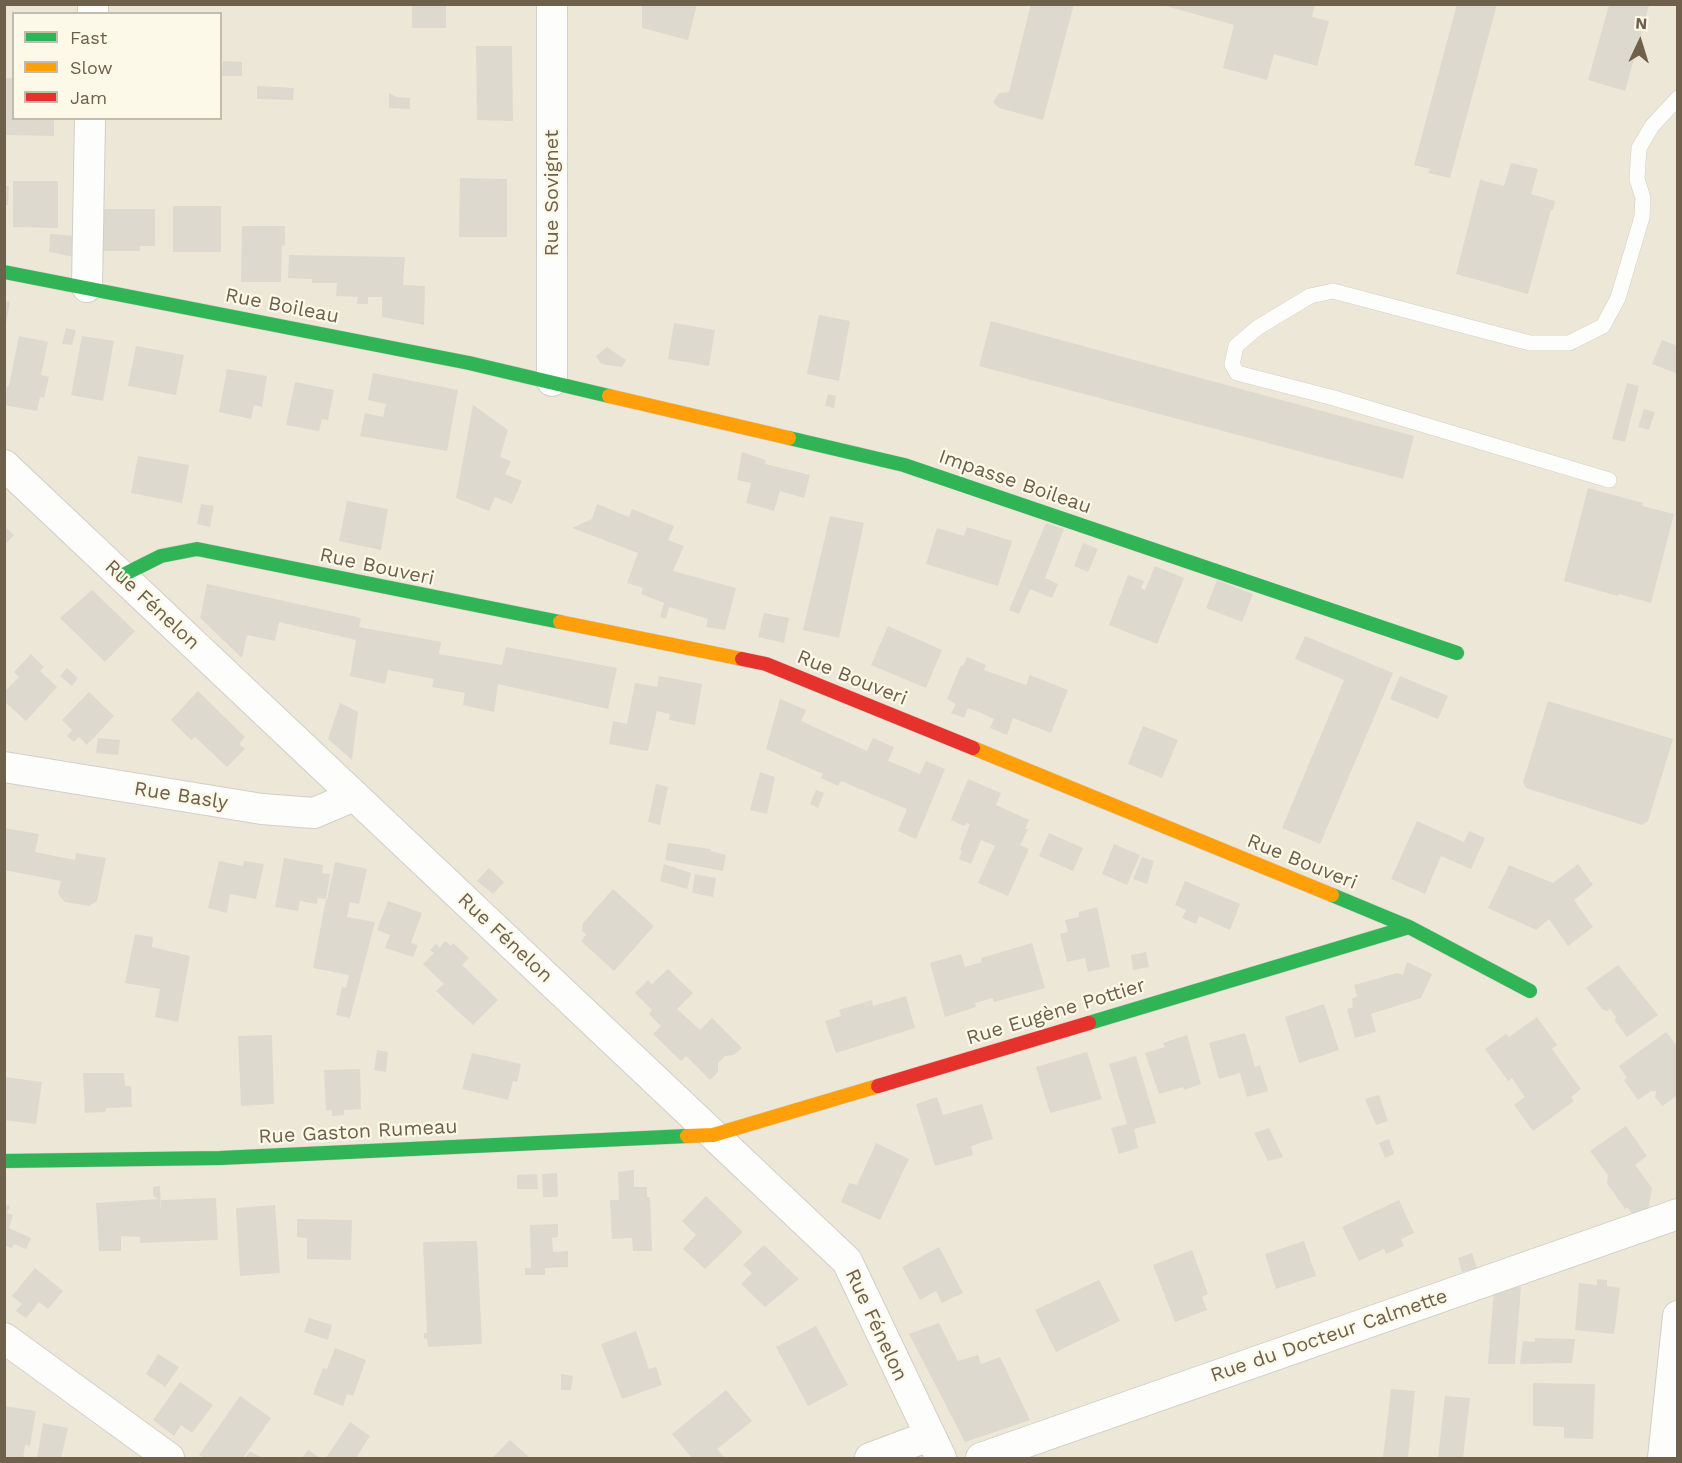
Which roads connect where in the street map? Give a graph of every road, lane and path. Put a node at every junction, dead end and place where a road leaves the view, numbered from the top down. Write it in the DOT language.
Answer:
graph roads {
  1 [pos="552,4"];
  2 [pos="1677,98"];
  3 [pos="90,120"];
  4 [pos="4,272"];
  5 [pos="87,288"];
  6 [pos="552,381"];
  7 [pos="4,465"];
  8 [pos="1609,480"];
  9 [pos="121,576"];
  10 [pos="1457,652"];
  11 [pos="4,767"];
  12 [pos="354,796"];
  13 [pos="1409,927"];
  14 [pos="1530,991"];
  15 [pos="713,1136"];
  16 [pos="4,1161"];
  17 [pos="1677,1214"];
  18 [pos="1677,1316"];
  19 [pos="4,1338"];
  20 [pos="935,1447"];
  21 [pos="168,1458"];
  22 [pos="870,1458"];
  23 [pos="981,1458"];
  24 [pos="1664,1458"];
  1 -- 6 [label="street, Rue Sovignet"];
  2 -- 8 [label="lane"];
  3 -- 5 [label="street"];
  4 -- 5 [label="street, Rue Boileau"];
  5 -- 6 [label="street, Rue Boileau"];
  6 -- 10 [label="street, Impasse Boileau"];
  7 -- 9 [label="street, Rue Fénelon"];
  9 -- 12 [label="street, Rue Fénelon"];
  9 -- 13 [label="street, Rue Bouveri"];
  11 -- 12 [label="street, Rue Basly"];
  12 -- 15 [label="street, Rue Fénelon"];
  13 -- 14 [label="street, Rue Bouveri"];
  13 -- 15 [label="street, Rue Eugène Pottier"];
  15 -- 16 [label="street, Rue Gaston Rumeau"];
  15 -- 20 [label="street, Rue Fénelon"];
  17 -- 23 [label="street, Rue du Docteur Calmette"];
  18 -- 24 [label="street"];
  19 -- 21 [label="street"];
  20 -- 22 [label="street"];
}
